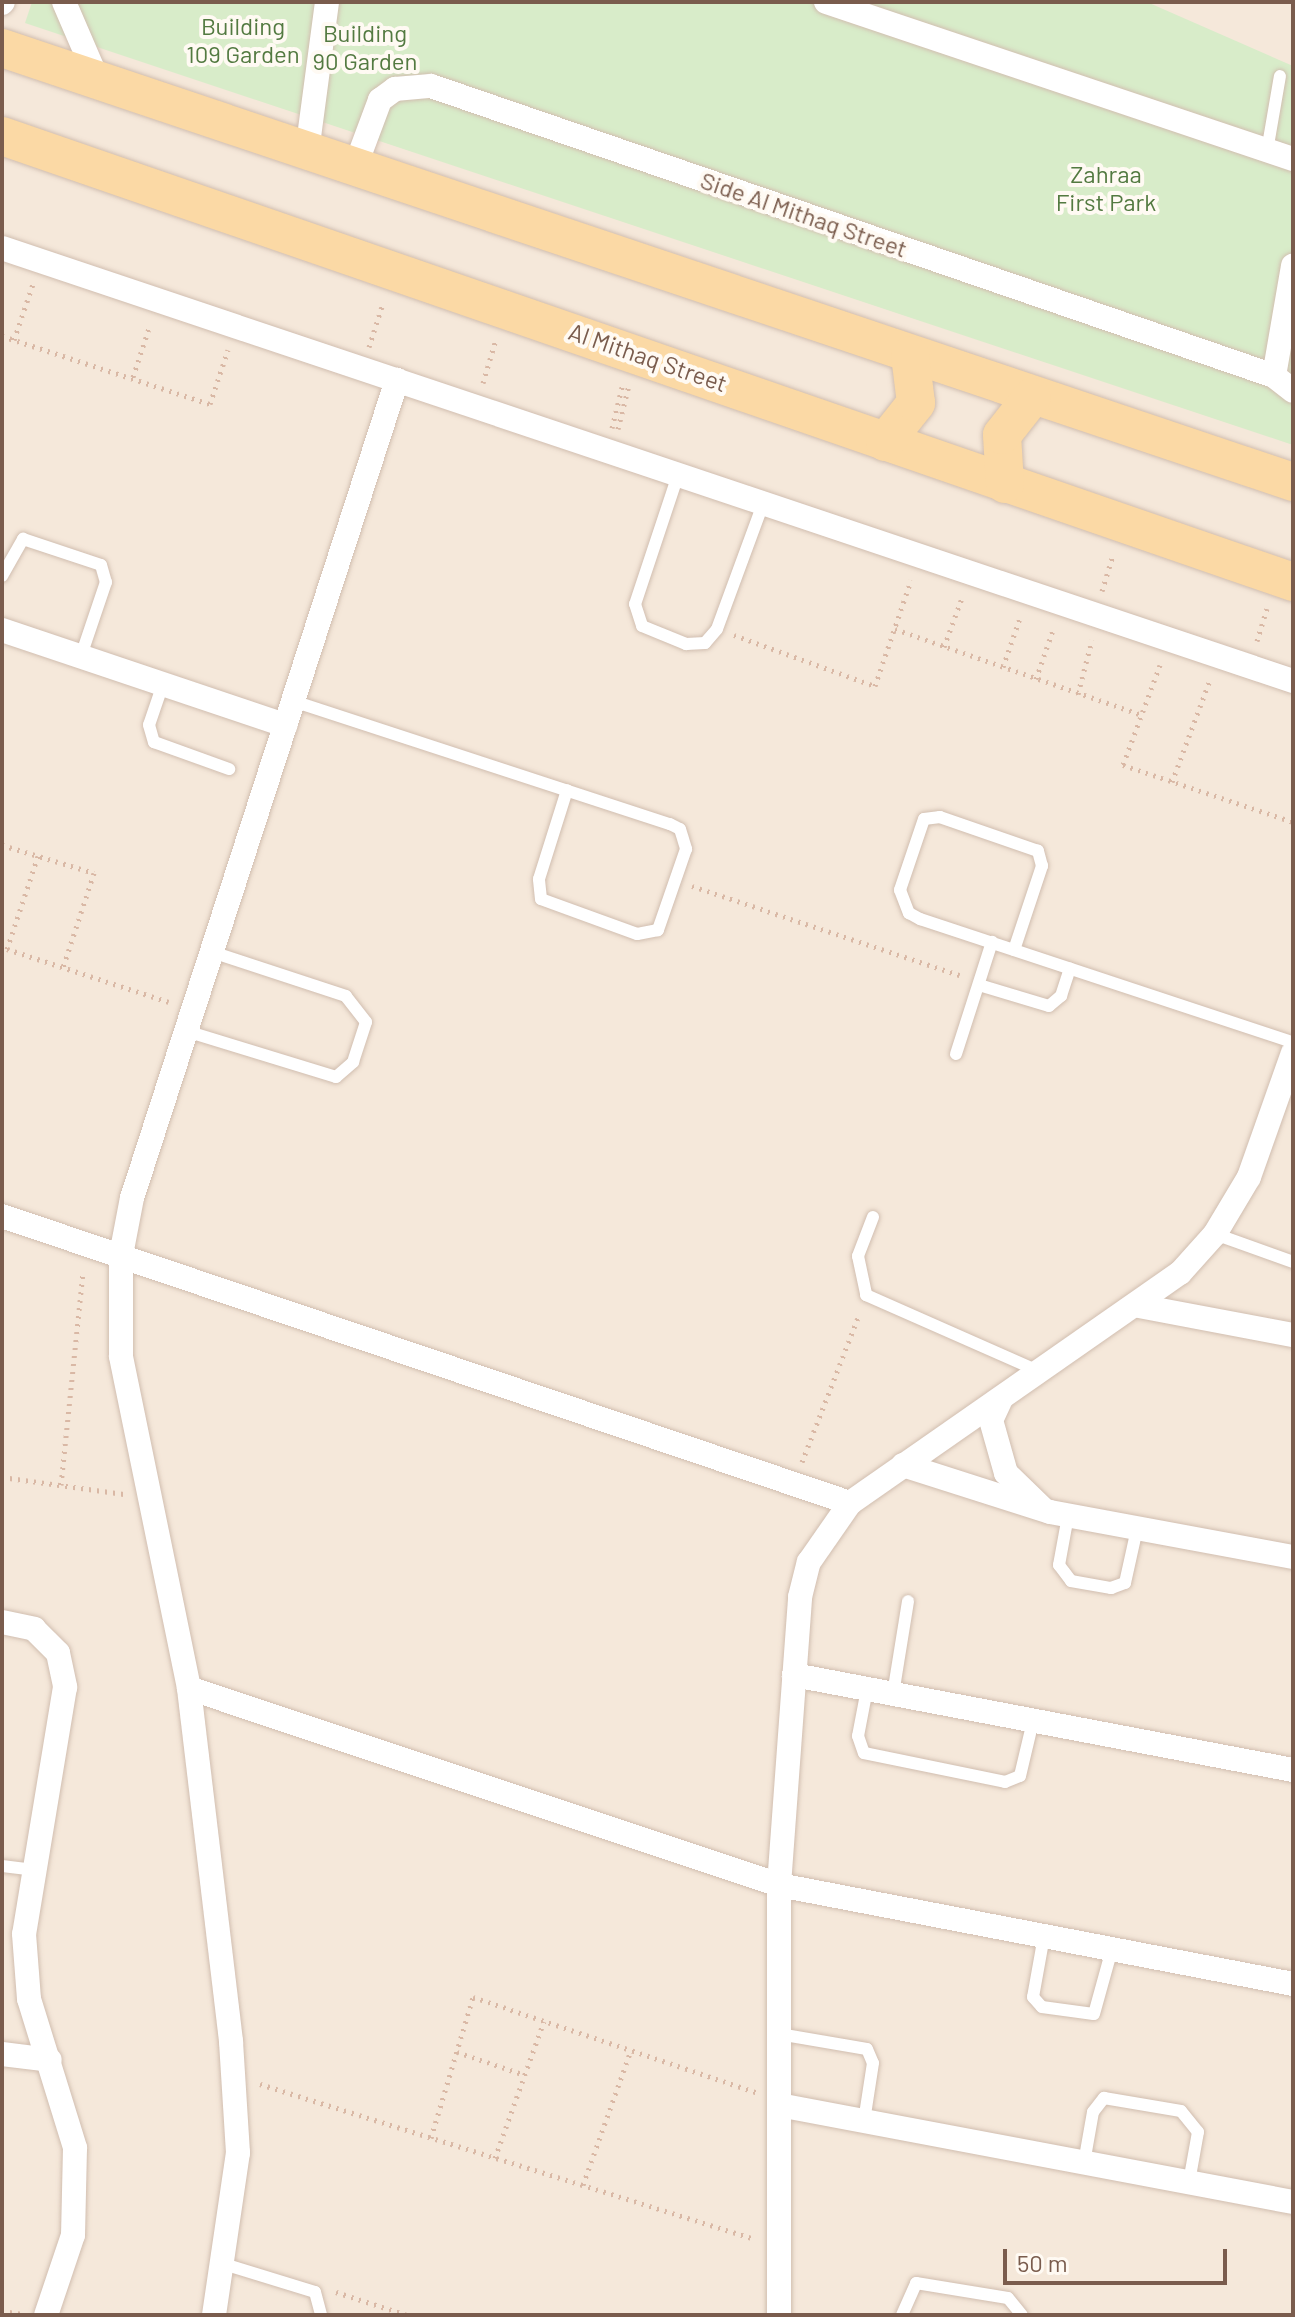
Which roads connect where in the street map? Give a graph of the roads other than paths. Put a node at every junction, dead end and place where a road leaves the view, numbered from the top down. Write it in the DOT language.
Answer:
graph roads {
  1 [pos="64,2"];
  2 [pos="327,2"];
  3 [pos="826,2"];
  4 [pos="855,7"];
  5 [pos="2,48"];
  6 [pos="1280,76"];
  7 [pos="98,81"];
  8 [pos="2,136"];
  9 [pos="1267,151"];
  10 [pos="307,152"];
  11 [pos="1293,159"];
  12 [pos="355,167"];
  13 [pos="5,252"];
  14 [pos="1293,266"];
  15 [pos="910,355"];
  16 [pos="1274,376"];
  17 [pos="397,380"];
  18 [pos="1293,391"];
  19 [pos="1032,397"];
  20 [pos="885,442"];
  21 [pos="678,475"];
  22 [pos="1293,482"];
  23 [pos="1005,484"];
  24 [pos="763,504"];
  25 [pos="2,576"];
  26 [pos="1293,582"];
  27 [pos="2,630"];
  28 [pos="81,656"];
  29 [pos="1293,681"];
  30 [pos="163,684"];
  31 [pos="293,701"];
  32 [pos="285,725"];
  33 [pos="229,769"];
  34 [pos="567,790"];
  35 [pos="992,942"];
  36 [pos="1014,950"];
  37 [pos="212,952"];
  38 [pos="1070,968"];
  39 [pos="979,983"];
  40 [pos="189,1021"];
  41 [pos="1293,1042"];
  42 [pos="1293,1053"];
  43 [pos="956,1054"];
  44 [pos="1281,1116"];
  45 [pos="2,1216"];
  46 [pos="873,1217"];
  47 [pos="1215,1234"];
  48 [pos="121,1255"];
  49 [pos="1293,1262"];
  50 [pos="1139,1306"];
  51 [pos="1293,1335"];
  52 [pos="1041,1372"];
  53 [pos="1001,1399"];
  54 [pos="903,1465"];
  55 [pos="850,1503"];
  56 [pos="1059,1514"];
  57 [pos="1137,1529"];
  58 [pos="1293,1557"];
  59 [pos="908,1601"];
  60 [pos="2,1622"];
  61 [pos="794,1675"];
  62 [pos="189,1688"];
  63 [pos="867,1689"];
  64 [pos="893,1694"];
  65 [pos="1033,1721"];
  66 [pos="1293,1770"];
  67 [pos="2,1866"];
  68 [pos="34,1870"];
  69 [pos="779,1885"];
  70 [pos="1044,1936"];
  71 [pos="1112,1949"];
  72 [pos="1293,1984"];
  73 [pos="779,2034"];
  74 [pos="2,2054"];
  75 [pos="50,2060"];
  76 [pos="779,2102"];
  77 [pos="864,2121"];
  78 [pos="1084,2163"];
  79 [pos="1189,2182"];
  80 [pos="1293,2202"];
  81 [pos="227,2265"];
  82 [pos="46,2315"];
  83 [pos="214,2315"];
  84 [pos="321,2315"];
  85 [pos="779,2315"];
  86 [pos="902,2315"];
  87 [pos="1022,2315"];
  1 -- 7 [label="street"];
  2 -- 10 [label="street"];
  3 -- 4 [label="street"];
  4 -- 9 [label="street"];
  5 -- 7 [label="main road"];
  6 -- 9 [label="lane"];
  7 -- 10 [label="main road"];
  8 -- 20 [label="main road, Al Mithaq Street"];
  9 -- 11 [label="street"];
  10 -- 12 [label="main road"];
  12 -- 15 [label="main road"];
  12 -- 16 [label="street, Side Al Mithaq Street"];
  13 -- 17 [label="street"];
  14 -- 16 [label="street"];
  15 -- 19 [label="main road"];
  15 -- 20 [label="main road"];
  16 -- 18 [label="street, Side Al Mithaq Street"];
  17 -- 21 [label="street"];
  17 -- 31 [label="street"];
  19 -- 22 [label="main road"];
  19 -- 23 [label="main road"];
  20 -- 23 [label="main road, Al Mithaq Street"];
  21 -- 24 [label="street"];
  21 -- 24 [label="lane"];
  23 -- 26 [label="main road, Al Mithaq Street"];
  24 -- 29 [label="street"];
  25 -- 28 [label="lane"];
  27 -- 28 [label="street"];
  28 -- 30 [label="street"];
  30 -- 32 [label="street"];
  30 -- 33 [label="lane"];
  31 -- 32 [label="street"];
  31 -- 34 [label="lane"];
  32 -- 37 [label="street"];
  34 -- 34 [label="lane"];
  35 -- 36 [label="lane"];
  35 -- 36 [label="lane"];
  35 -- 39 [label="lane"];
  36 -- 38 [label="lane"];
  37 -- 40 [label="street"];
  37 -- 40 [label="lane"];
  38 -- 39 [label="lane"];
  38 -- 41 [label="lane"];
  39 -- 43 [label="lane"];
  40 -- 48 [label="street"];
  42 -- 44 [label="street"];
  44 -- 47 [label="street"];
  45 -- 48 [label="street"];
  46 -- 52 [label="lane"];
  47 -- 49 [label="lane"];
  47 -- 50 [label="street"];
  48 -- 55 [label="street"];
  48 -- 62 [label="street"];
  50 -- 51 [label="street"];
  50 -- 52 [label="street"];
  52 -- 53 [label="street"];
  53 -- 54 [label="street"];
  53 -- 56 [label="street"];
  54 -- 55 [label="street"];
  54 -- 56 [label="street"];
  55 -- 61 [label="street"];
  56 -- 57 [label="street"];
  56 -- 57 [label="lane"];
  57 -- 58 [label="street"];
  59 -- 64 [label="lane"];
  60 -- 68 [label="street"];
  61 -- 63 [label="street"];
  61 -- 69 [label="street"];
  62 -- 69 [label="street"];
  62 -- 81 [label="street"];
  63 -- 64 [label="street"];
  63 -- 65 [label="lane"];
  64 -- 65 [label="street"];
  65 -- 66 [label="street"];
  67 -- 68 [label="lane"];
  68 -- 75 [label="street"];
  69 -- 70 [label="street"];
  69 -- 73 [label="street"];
  70 -- 71 [label="street"];
  70 -- 71 [label="lane"];
  71 -- 72 [label="street"];
  73 -- 76 [label="street"];
  73 -- 77 [label="lane"];
  74 -- 75 [label="street"];
  75 -- 82 [label="street"];
  76 -- 77 [label="street"];
  76 -- 85 [label="street"];
  77 -- 78 [label="street"];
  78 -- 79 [label="street"];
  78 -- 79 [label="lane"];
  79 -- 80 [label="street"];
  81 -- 83 [label="street"];
  81 -- 84 [label="lane"];
  86 -- 87 [label="lane"];
}
